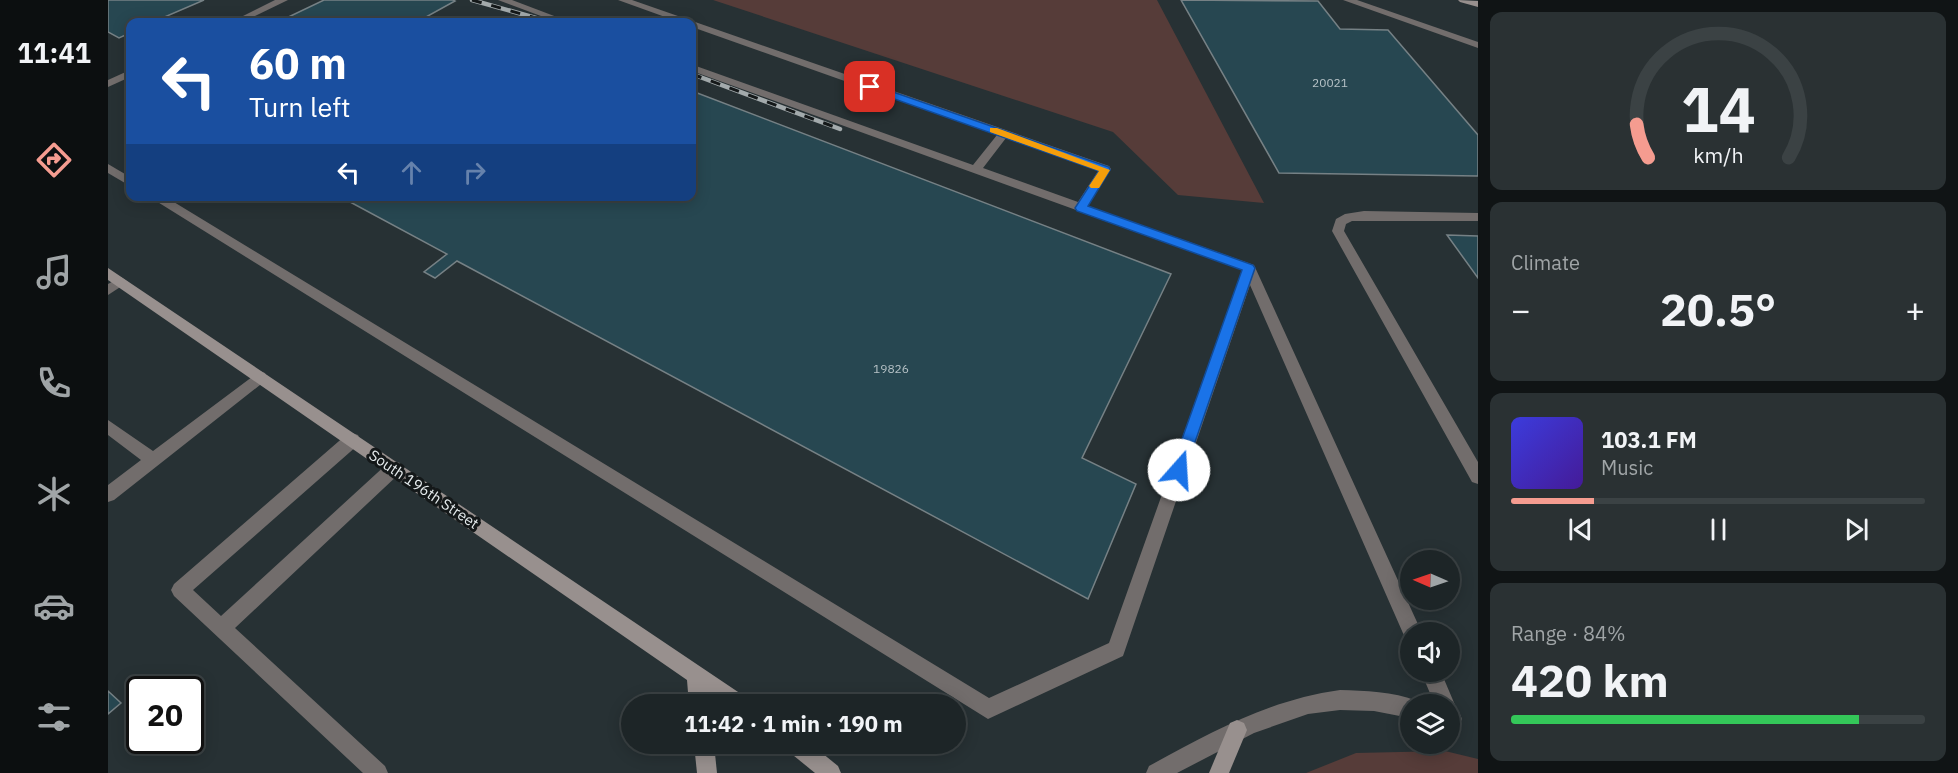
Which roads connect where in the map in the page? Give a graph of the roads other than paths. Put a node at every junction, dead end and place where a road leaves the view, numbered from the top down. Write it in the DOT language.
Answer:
graph roads {
  1 [pos="283,0"];
  2 [pos="503,0"];
  3 [pos="623,0"];
  4 [pos="1347,0"];
  5 [pos="1463,0"];
  6 [pos="1478,4"];
  7 [pos="245,18"];
  8 [pos="554,18"];
  9 [pos="675,18"];
  10 [pos="696,25"];
  11 [pos="1478,45"];
  12 [pos="696,69"];
  13 [pos="126,75"];
  14 [pos="108,84"];
  15 [pos="1003,134"];
  16 [pos="108,168"];
  17 [pos="975,170"];
  18 [pos="126,179"];
  19 [pos="162,201"];
  20 [pos="1081,208"];
  21 [pos="1478,217"];
  22 [pos="1249,268"];
  23 [pos="112,281"];
  24 [pos="261,377"];
  25 [pos="108,426"];
  26 [pos="352,440"];
  27 [pos="153,460"];
  28 [pos="394,468"];
  29 [pos="1478,477"];
  30 [pos="108,495"];
  31 [pos="1408,622"];
  32 [pos="221,628"];
  33 [pos="696,675"];
  34 [pos="698,694"];
  35 [pos="724,694"];
  36 [pos="1400,705"];
  37 [pos="1237,730"];
  38 [pos="705,754"];
  39 [pos="807,754"];
  40 [pos="378,773"];
  41 [pos="707,773"];
  42 [pos="831,773"];
  43 [pos="1156,773"];
  44 [pos="1219,773"];
  1 -- 7 [label="street"];
  2 -- 8 [label="street"];
  3 -- 9 [label="street"];
  4 -- 11 [label="street"];
  5 -- 6 [label="main road"];
  10 -- 15 [label="street"];
  12 -- 17 [label="street"];
  13 -- 14 [label="street"];
  15 -- 17 [label="street"];
  15 -- 20 [label="street"];
  16 -- 18 [label="street"];
  17 -- 20 [label="street"];
  19 -- 22 [label="street"];
  20 -- 22 [label="street"];
  21 -- 29 [label="street"];
  22 -- 31 [label="street"];
  23 -- 24 [label="main road, South 196th Street"];
  24 -- 26 [label="main road, South 196th Street"];
  24 -- 27 [label="street"];
  25 -- 27 [label="street"];
  26 -- 28 [label="main road, South 196th Street"];
  26 -- 32 [label="street"];
  27 -- 30 [label="street"];
  28 -- 32 [label="street"];
  28 -- 33 [label="main road, South 196th Street"];
  32 -- 40 [label="street"];
  33 -- 34 [label="main road"];
  33 -- 35 [label="main road, South 196th Street"];
  36 -- 37 [label="street"];
  37 -- 43 [label="street"];
  37 -- 44 [label="main road"];
  38 -- 41 [label="main road"];
  39 -- 42 [label="main road"];
}
